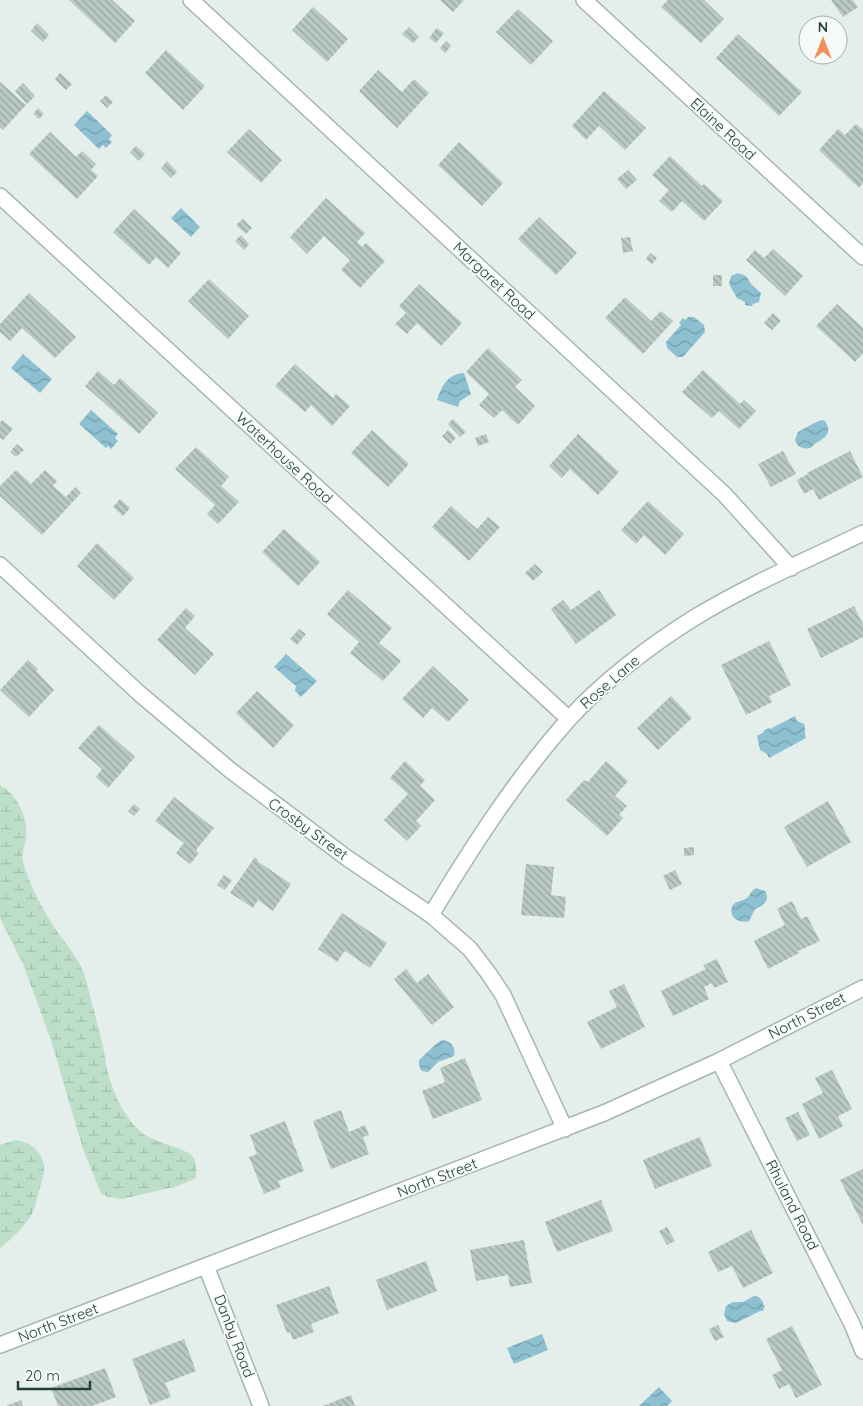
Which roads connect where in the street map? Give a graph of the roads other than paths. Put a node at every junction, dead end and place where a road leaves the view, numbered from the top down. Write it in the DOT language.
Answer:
graph roads {
  1 [pos="191,0"];
  2 [pos="584,0"];
  3 [pos="0,196"];
  4 [pos="863,257"];
  5 [pos="863,532"];
  6 [pos="0,565"];
  7 [pos="791,568"];
  8 [pos="568,719"];
  9 [pos="431,914"];
  10 [pos="863,988"];
  11 [pos="719,1061"];
  12 [pos="565,1129"];
  13 [pos="206,1266"];
  14 [pos="0,1345"];
  15 [pos="863,1351"];
  16 [pos="261,1406"];
  1 -- 7 [label="street, Margaret Road"];
  2 -- 4 [label="street, Elaine Road"];
  3 -- 8 [label="street, Waterhouse Road"];
  5 -- 7 [label="street, Rose Lane"];
  6 -- 9 [label="street, Crosby Street"];
  7 -- 8 [label="street, Rose Lane"];
  8 -- 9 [label="street, Rose Lane"];
  9 -- 12 [label="street, Crosby Street"];
  10 -- 11 [label="street, North Street"];
  11 -- 12 [label="street, North Street"];
  11 -- 15 [label="street, Rhuland Road"];
  12 -- 13 [label="street, North Street"];
  13 -- 14 [label="street, North Street"];
  13 -- 16 [label="street, Danby Road"];
}
